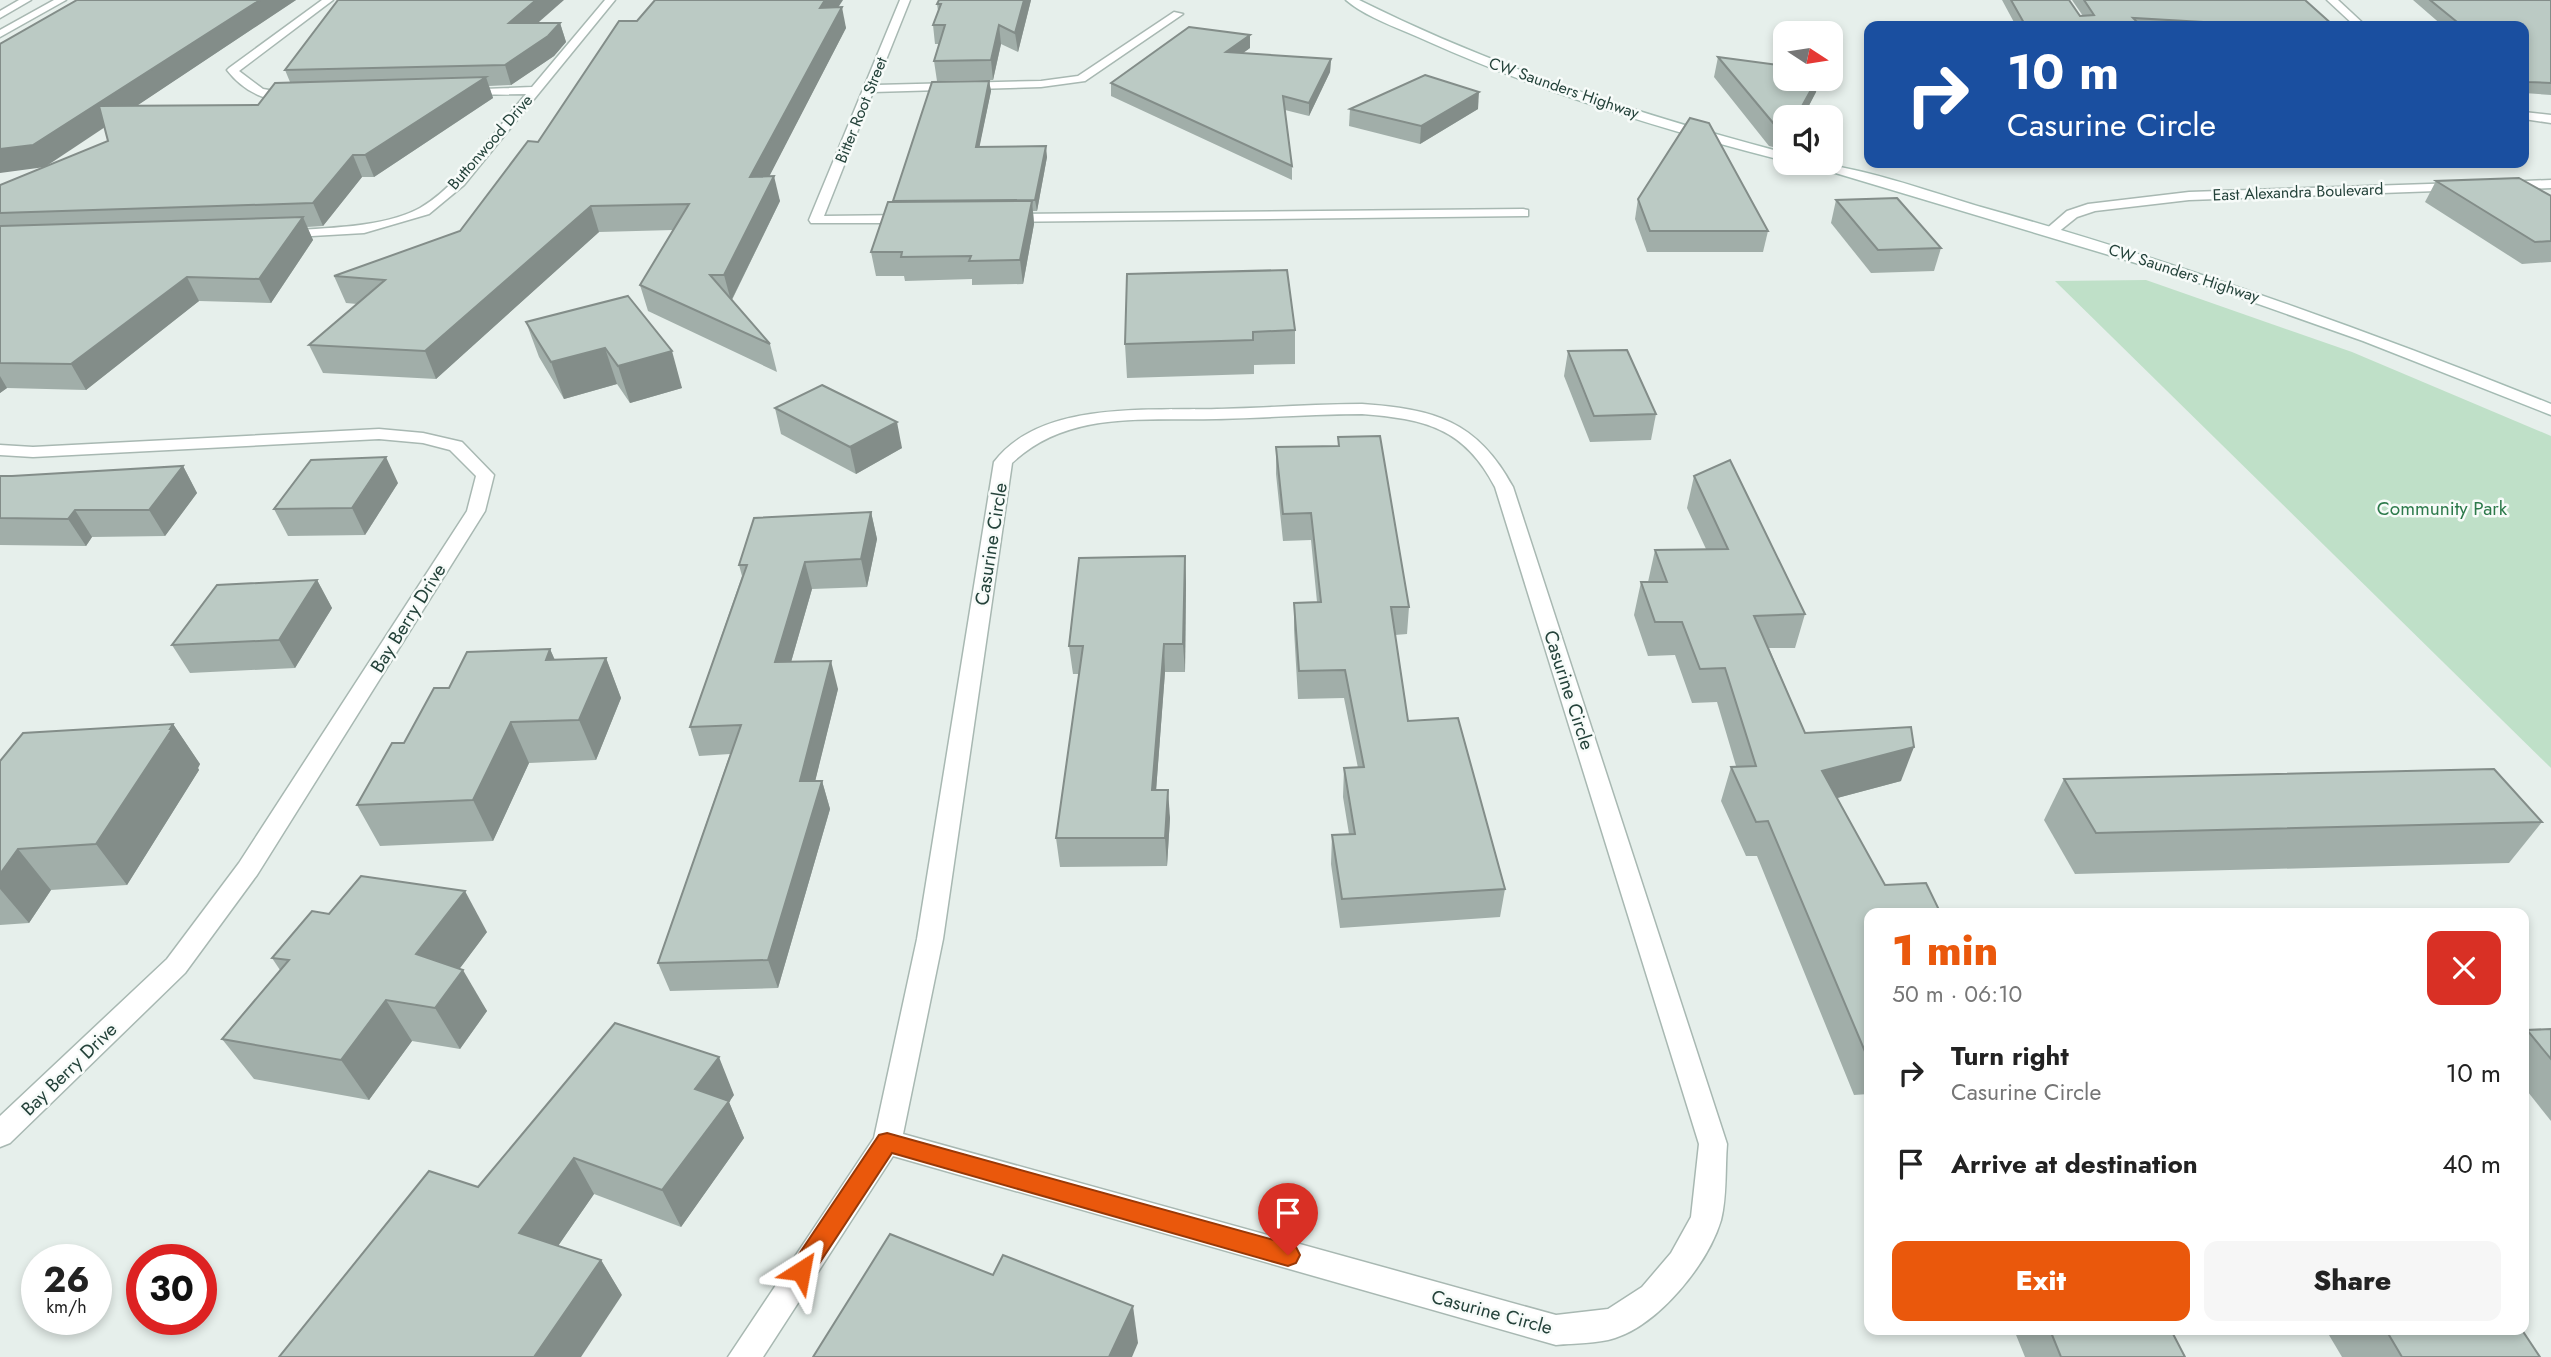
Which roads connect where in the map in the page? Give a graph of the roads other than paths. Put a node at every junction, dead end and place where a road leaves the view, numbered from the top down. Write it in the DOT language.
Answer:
graph roads {
  1 [pos="26,0"];
  2 [pos="61,0"];
  3 [pos="328,0"];
  4 [pos="610,0"];
  5 [pos="905,0"];
  6 [pos="1351,0"];
  7 [pos="2332,0"];
  8 [pos="1178,14"];
  9 [pos="0,15"];
  10 [pos="2355,21"];
  11 [pos="0,34"];
  12 [pos="869,89"];
  13 [pos="535,90"];
  14 [pos="453,93"];
  15 [pos="302,97"];
  16 [pos="2529,117"];
  17 [pos="2551,119"];
  18 [pos="1773,153"];
  19 [pos="1843,173"];
  20 [pos="2551,184"];
  21 [pos="1523,213"];
  22 [pos="996,218"];
  23 [pos="927,219"];
  24 [pos="2052,230"];
  25 [pos="269,236"];
  26 [pos="2551,410"];
  27 [pos="0,450"];
  28 [pos="0,1134"];
  29 [pos="887,1142"];
  30 [pos="744,1357"];
  1 -- 9 [label="street"];
  2 -- 11 [label="street"];
  3 -- 15 [label="street"];
  4 -- 13 [label="street, Buttonwood Drive"];
  5 -- 12 [label="street, Bitter Root Street"];
  6 -- 18 [label="street, CW Saunders Highway"];
  7 -- 10 [label="street"];
  8 -- 12 [label="street"];
  12 -- 23 [label="street, Bitter Root Street"];
  13 -- 14 [label="street"];
  13 -- 25 [label="street, Buttonwood Drive"];
  16 -- 17 [label="street"];
  19 -- 24 [label="street, CW Saunders Highway"];
  20 -- 24 [label="street, East Alexandra Boulevard"];
  21 -- 22 [label="street"];
  24 -- 26 [label="street, CW Saunders Highway"];
  27 -- 28 [label="street, Bay Berry Drive"];
  29 -- 29 [label="street, Casurine Circle"];
  29 -- 30 [label="street, Casurine Circle"];
}
